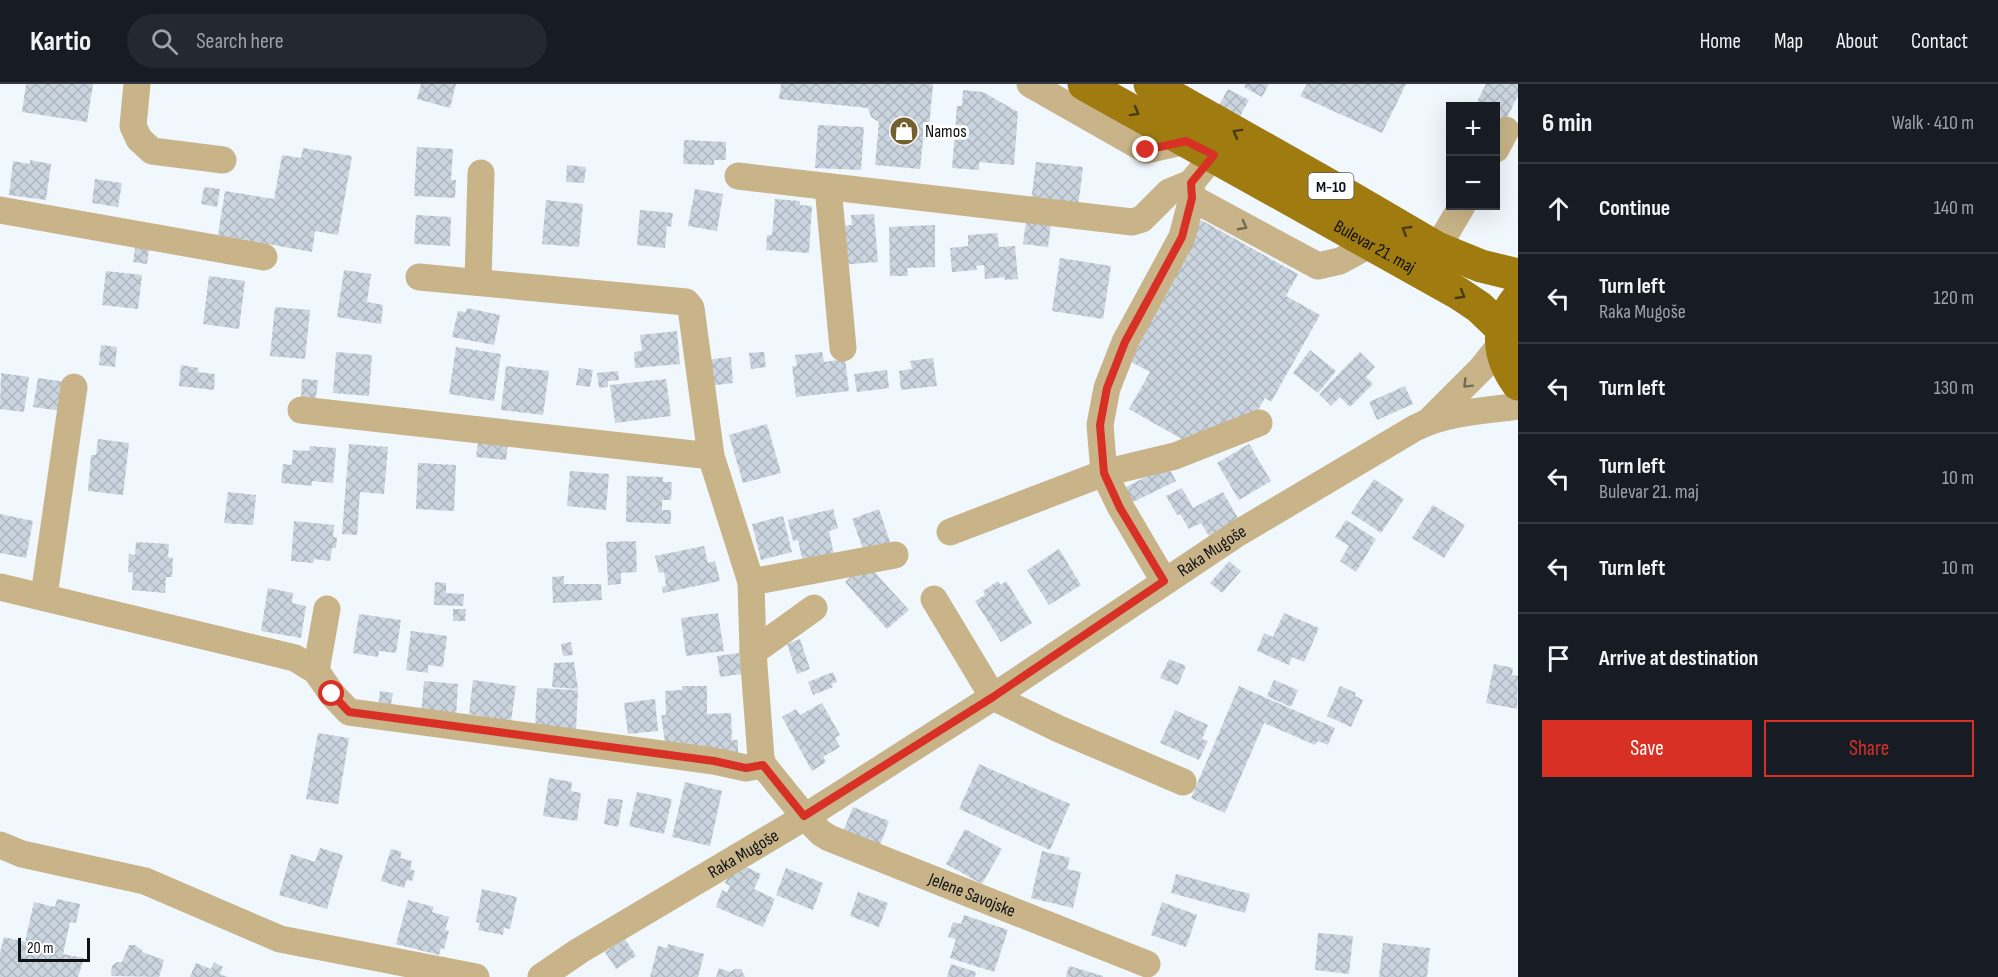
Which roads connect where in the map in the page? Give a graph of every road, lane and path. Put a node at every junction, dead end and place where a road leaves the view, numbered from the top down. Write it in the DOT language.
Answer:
graph roads {
  1 [pos="137,84"];
  2 [pos="1030,84"];
  3 [pos="1084,84"];
  4 [pos="1150,84"];
  5 [pos="1200,148"];
  6 [pos="223,160"];
  7 [pos="481,174"];
  8 [pos="738,176"];
  9 [pos="828,186"];
  10 [pos="1192,191"];
  11 [pos="0,210"];
  12 [pos="1460,210"];
  13 [pos="1371,244"];
  14 [pos="1437,248"];
  15 [pos="264,257"];
  16 [pos="1518,274"];
  17 [pos="419,276"];
  18 [pos="478,282"];
  19 [pos="1518,298"];
  20 [pos="1502,336"];
  21 [pos="843,348"];
  22 [pos="1518,384"];
  23 [pos="74,387"];
  24 [pos="1518,406"];
  25 [pos="302,410"];
  26 [pos="1429,421"];
  27 [pos="1259,423"];
  28 [pos="711,456"];
  29 [pos="1104,473"];
  30 [pos="950,532"];
  31 [pos="895,555"];
  32 [pos="1164,581"];
  33 [pos="751,582"];
  34 [pos="0,586"];
  35 [pos="44,596"];
  36 [pos="934,599"];
  37 [pos="814,608"];
  38 [pos="327,609"];
  39 [pos="753,652"];
  40 [pos="316,671"];
  41 [pos="993,697"];
  42 [pos="763,765"];
  43 [pos="1183,782"];
  44 [pos="804,816"];
  45 [pos="0,845"];
  46 [pos="1147,964"];
  47 [pos="476,977"];
  48 [pos="542,977"];
  1 -- 6 [label="street"];
  2 -- 5 [label="street"];
  3 -- 5 [label="main road, Bulevar 21. maj / M-10, one-way"];
  14 -- 4 [label="main road, Bulevar 21. maj / M-10, one-way"];
  5 -- 10 [label="street"];
  5 -- 13 [label="main road, Bulevar 21. maj / M-10"];
  7 -- 18 [label="street"];
  8 -- 9 [label="street"];
  9 -- 10 [label="street"];
  9 -- 21 [label="street"];
  10 -- 13 [label="street, one-way"];
  10 -- 29 [label="street"];
  11 -- 15 [label="street"];
  12 -- 14 [label="street"];
  13 -- 20 [label="main road, Bulevar 21. maj / M-10, one-way"];
  14 -- 16 [label="main road, Bulevar 21. maj / M-10"];
  17 -- 18 [label="street"];
  18 -- 28 [label="street"];
  19 -- 20 [label="main road"];
  20 -- 22 [label="main road"];
  20 -- 26 [label="street, Raka Mugoše, one-way"];
  23 -- 35 [label="street"];
  24 -- 26 [label="street, Raka Mugoše"];
  25 -- 28 [label="street"];
  26 -- 32 [label="street, Raka Mugoše"];
  27 -- 29 [label="street"];
  28 -- 33 [label="street"];
  29 -- 30 [label="street"];
  29 -- 32 [label="street"];
  31 -- 33 [label="street"];
  32 -- 41 [label="street, Raka Mugoše"];
  33 -- 39 [label="street"];
  34 -- 35 [label="street"];
  35 -- 40 [label="street"];
  36 -- 41 [label="street"];
  37 -- 39 [label="street"];
  38 -- 40 [label="street"];
  39 -- 42 [label="street"];
  40 -- 42 [label="street"];
  41 -- 43 [label="street"];
  41 -- 44 [label="street, Raka Mugoše"];
  42 -- 44 [label="street, Jelene Savojske"];
  44 -- 46 [label="street, Jelene Savojske"];
  44 -- 48 [label="street, Raka Mugoše"];
  45 -- 47 [label="street"];
}
